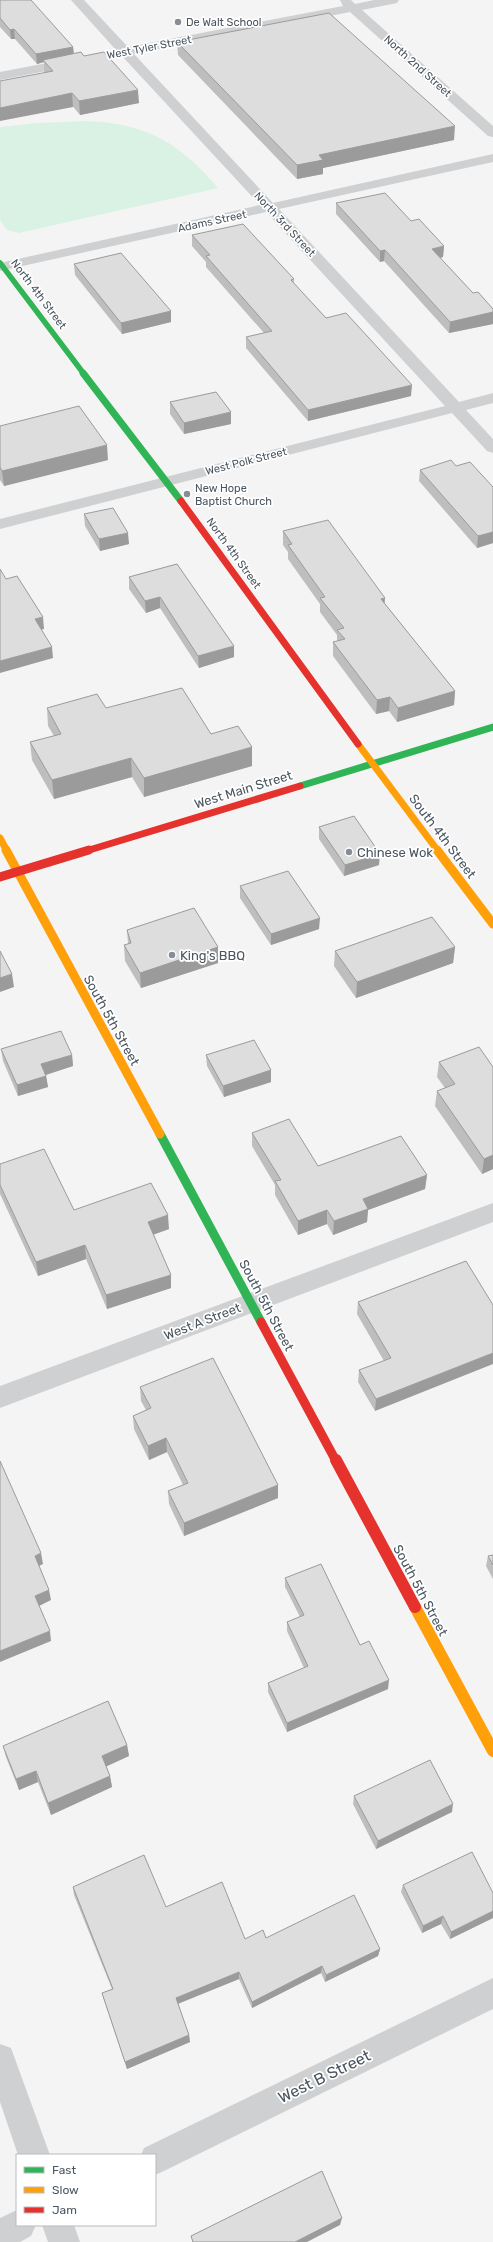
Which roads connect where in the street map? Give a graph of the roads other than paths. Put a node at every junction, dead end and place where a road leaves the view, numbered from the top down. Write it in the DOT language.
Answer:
graph roads {
  1 [pos="77,0"];
  2 [pos="393,0"];
  3 [pos="348,4"];
  4 [pos="125,52"];
  5 [pos="102,56"];
  6 [pos="86,59"];
  7 [pos="0,76"];
  8 [pos="493,133"];
  9 [pos="493,158"];
  10 [pos="270,208"];
  11 [pos="1,266"];
  12 [pos="493,398"];
  13 [pos="455,408"];
  14 [pos="493,448"];
  15 [pos="167,481"];
  16 [pos="0,524"];
  17 [pos="493,727"];
  18 [pos="372,764"];
  19 [pos="0,838"];
  20 [pos="17,871"];
  21 [pos="0,877"];
  22 [pos="493,924"];
  23 [pos="493,1212"];
  24 [pos="251,1303"];
  25 [pos="0,1397"];
  26 [pos="493,1751"];
  27 [pos="493,1993"];
  28 [pos="0,2059"];
  29 [pos="34,2154"];
  30 [pos="156,2159"];
  31 [pos="18,2226"];
  32 [pos="58,2226"];
  33 [pos="0,2235"];
  34 [pos="64,2242"];
  1 -- 4 [label="street, North 3rd Street"];
  2 -- 3 [label="street, West Tyler Street"];
  3 -- 4 [label="street, West Tyler Street"];
  3 -- 8 [label="street, North 2nd Street"];
  4 -- 5 [label="street, West Tyler Street"];
  4 -- 10 [label="street, North 3rd Street"];
  6 -- 7 [label="street"];
  9 -- 10 [label="street, Adams Street"];
  10 -- 11 [label="street, Adams Street"];
  10 -- 13 [label="street, North 3rd Street"];
  11 -- 15 [label="street, North 4th Street"];
  12 -- 13 [label="street, West Polk Street"];
  13 -- 14 [label="street, North 3rd Street"];
  13 -- 15 [label="street, West Polk Street"];
  15 -- 16 [label="street, West Polk Street"];
  15 -- 18 [label="street, North 4th Street"];
  17 -- 18 [label="street, West Main Street"];
  18 -- 20 [label="street, West Main Street"];
  18 -- 22 [label="street, South 4th Street"];
  19 -- 20 [label="street, South 5th Street"];
  20 -- 21 [label="street, West Main Street"];
  20 -- 24 [label="street, South 5th Street"];
  23 -- 24 [label="street, West A Street"];
  24 -- 25 [label="street, West A Street"];
  24 -- 26 [label="street, South 5th Street"];
  27 -- 30 [label="street, West B Street"];
  28 -- 29 [label="street"];
  31 -- 33 [label="street"];
  32 -- 34 [label="street"];
}
